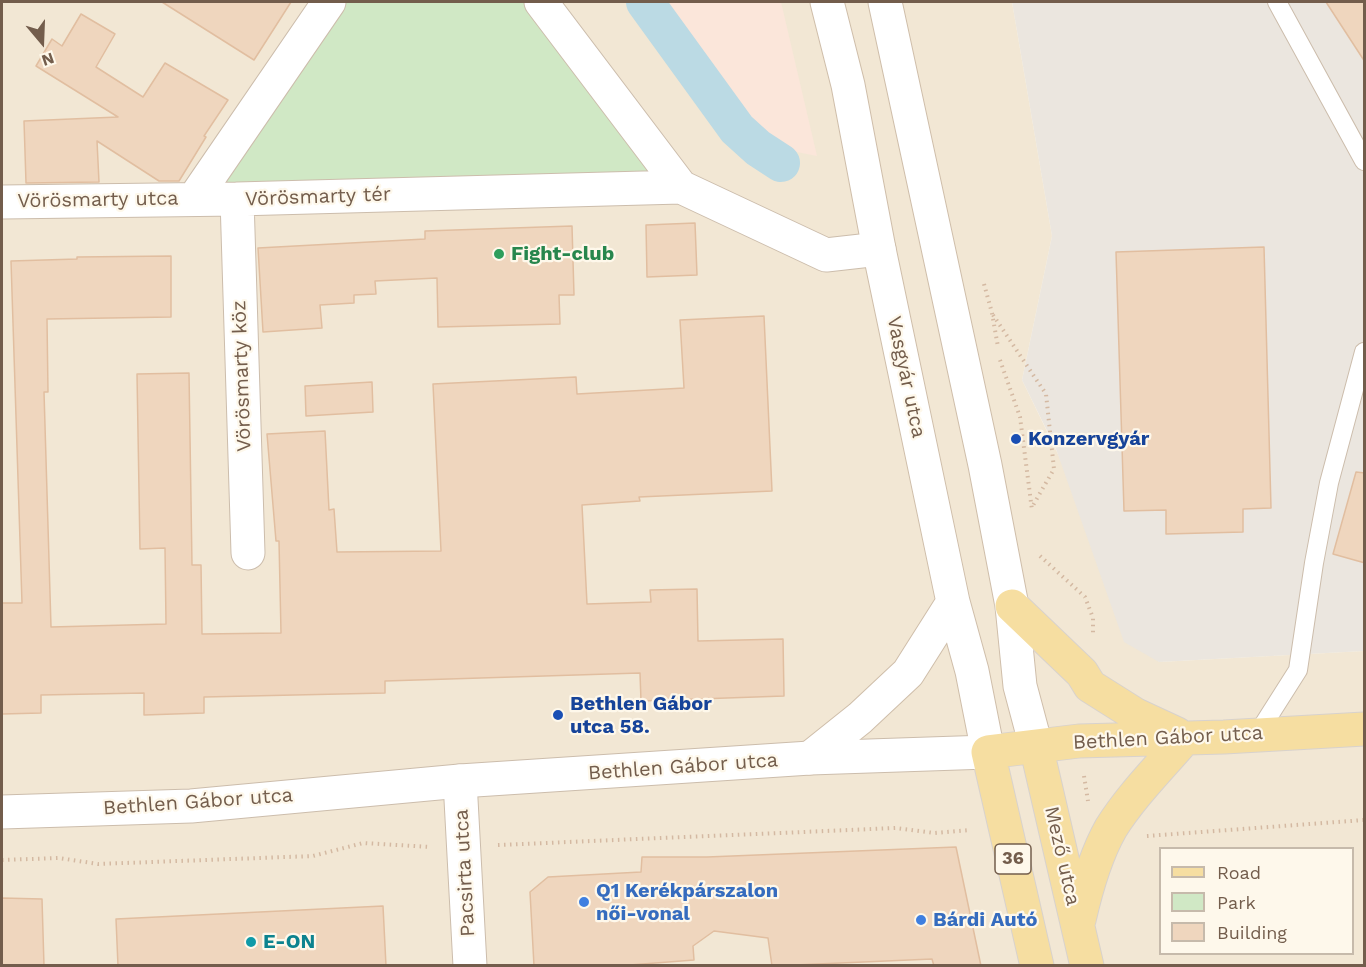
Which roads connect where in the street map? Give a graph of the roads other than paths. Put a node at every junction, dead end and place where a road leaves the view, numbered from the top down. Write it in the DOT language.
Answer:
graph roads {
  1 [pos="329,2"];
  2 [pos="541,2"];
  3 [pos="827,2"];
  4 [pos="885,2"];
  5 [pos="1277,2"];
  6 [pos="1365,161"];
  7 [pos="681,186"];
  8 [pos="194,198"];
  9 [pos="237,199"];
  10 [pos="2,202"];
  11 [pos="879,249"];
  12 [pos="1365,352"];
  13 [pos="248,553"];
  14 [pos="953,602"];
  15 [pos="1012,606"];
  16 [pos="1365,729"];
  17 [pos="1258,734"];
  18 [pos="1185,738"];
  19 [pos="1036,746"];
  20 [pos="988,752"];
  21 [pos="810,758"];
  22 [pos="460,781"];
  23 [pos="2,812"];
  24 [pos="1078,925"];
  25 [pos="470,966"];
  26 [pos="1037,966"];
  27 [pos="1087,966"];
  1 -- 8 [label="street"];
  2 -- 7 [label="street, Vörösmarty tér"];
  3 -- 11 [label="street, Vasgyár utca"];
  4 -- 15 [label="street"];
  5 -- 6 [label="lane"];
  7 -- 9 [label="street, Vörösmarty tér"];
  7 -- 11 [label="street, Vörösmarty tér"];
  8 -- 9 [label="street, Vörösmarty tér"];
  8 -- 10 [label="street, Vörösmarty utca"];
  9 -- 13 [label="street, Vörösmarty köz"];
  11 -- 14 [label="street, Vasgyár utca"];
  12 -- 17 [label="lane"];
  14 -- 20 [label="street, Vasgyár utca"];
  14 -- 21 [label="street"];
  15 -- 18 [label="main road"];
  15 -- 19 [label="street"];
  16 -- 17 [label="main road, Bethlen Gábor utca"];
  17 -- 18 [label="main road, Bethlen Gábor utca"];
  18 -- 19 [label="main road, Bethlen Gábor utca"];
  18 -- 24 [label="main road, 36"];
  19 -- 20 [label="main road, Bethlen Gábor utca"];
  19 -- 24 [label="main road, Mező utca / 36"];
  20 -- 21 [label="street, Bethlen Gábor utca"];
  20 -- 26 [label="main road, 36"];
  21 -- 22 [label="street, Bethlen Gábor utca"];
  22 -- 23 [label="street, Bethlen Gábor utca"];
  22 -- 25 [label="street, Pacsirta utca"];
  24 -- 27 [label="main road, Mező utca / 36"];
}
